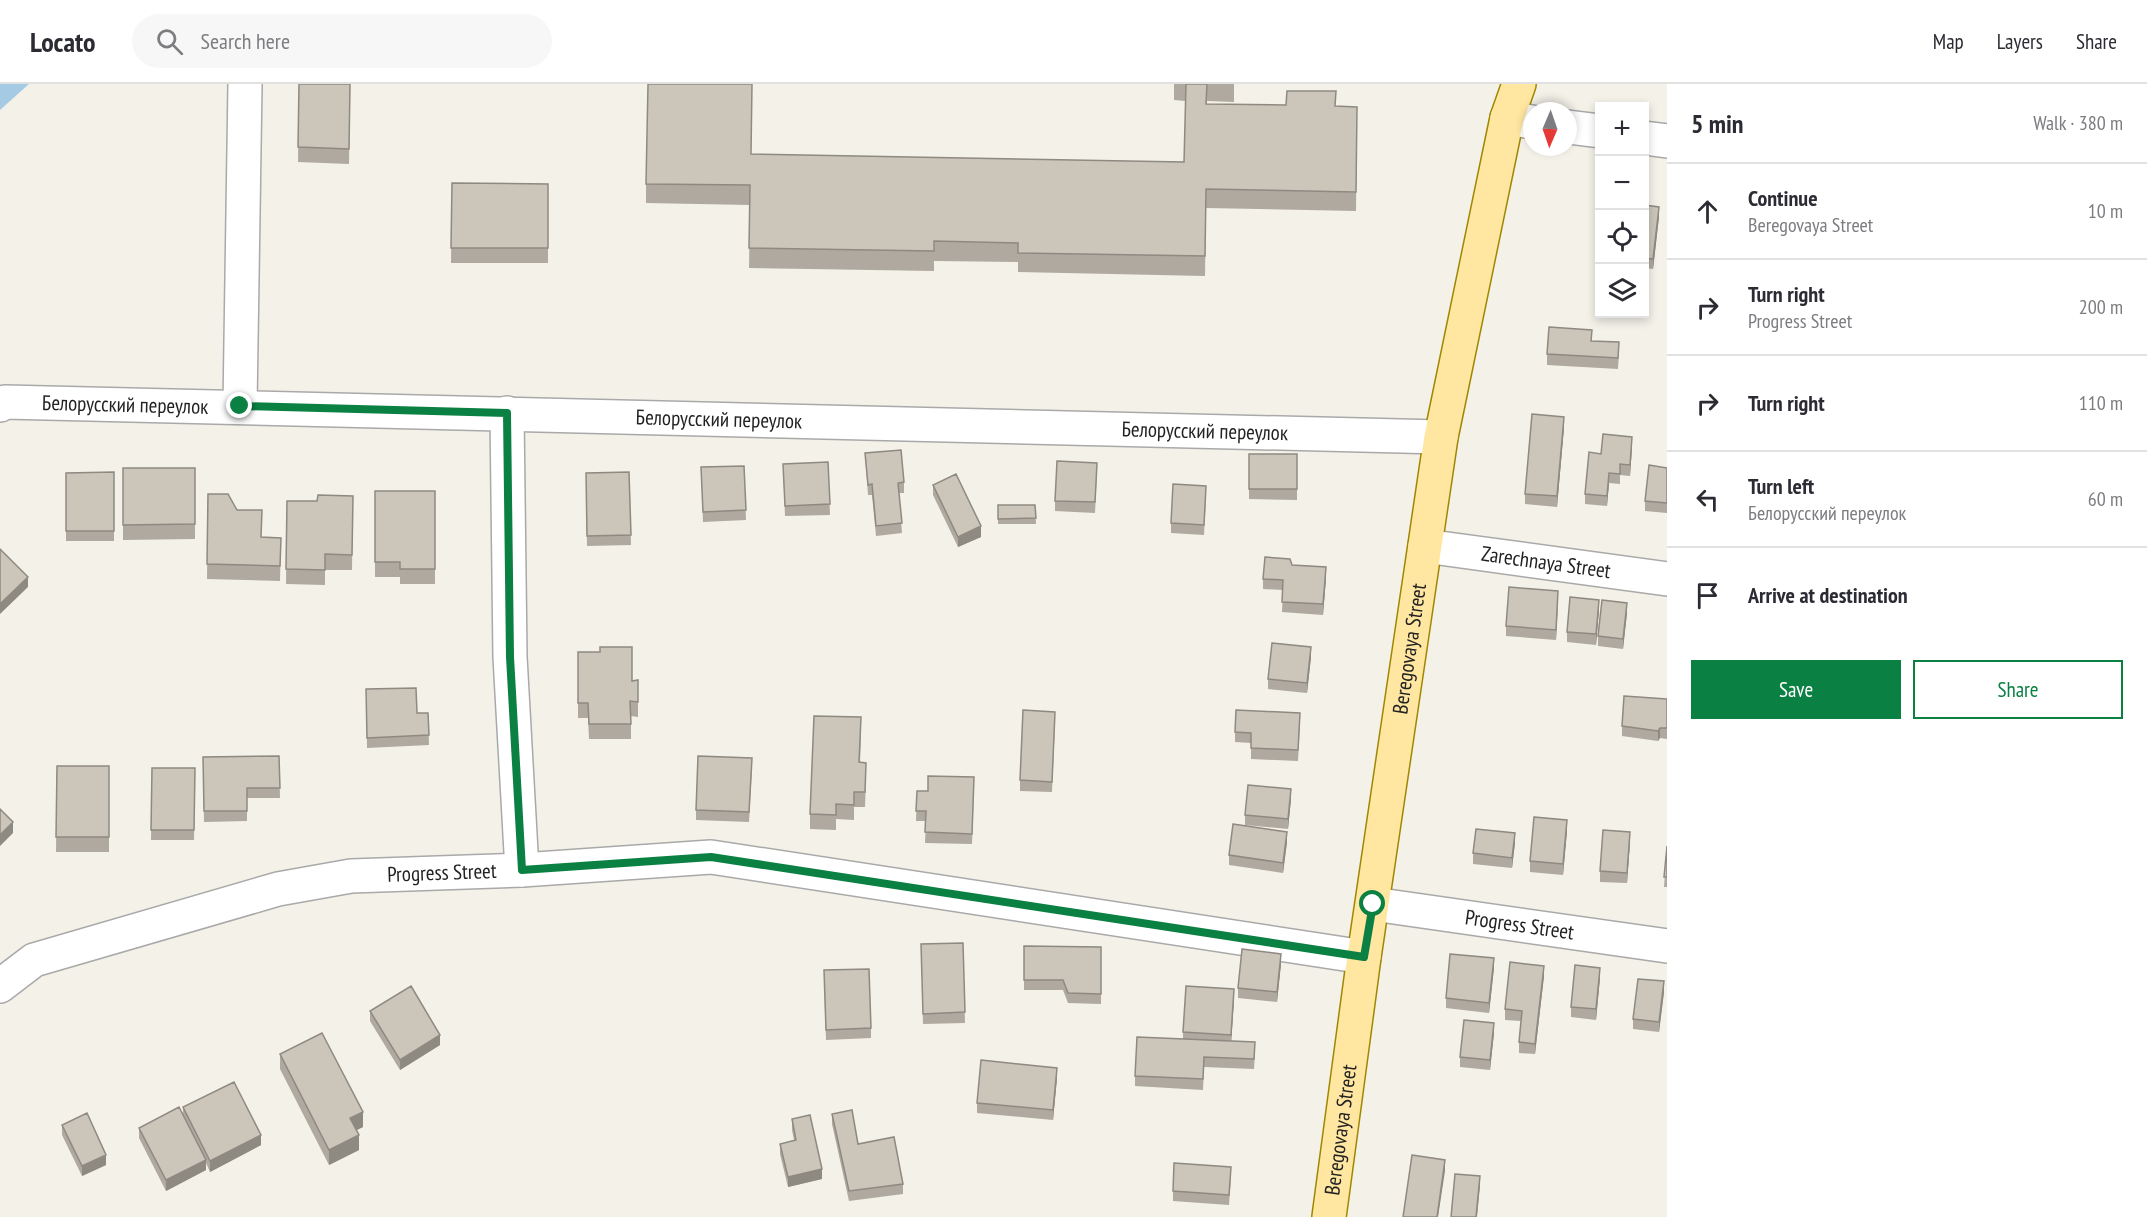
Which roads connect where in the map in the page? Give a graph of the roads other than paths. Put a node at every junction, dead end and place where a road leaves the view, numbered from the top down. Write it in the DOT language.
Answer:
graph roads {
  1 [pos="245,84"];
  2 [pos="1519,84"];
  3 [pos="1519,120"];
  4 [pos="1577,128"];
  5 [pos="1595,130"];
  6 [pos="1649,139"];
  7 [pos="1667,141"];
  8 [pos="0,405"];
  9 [pos="240,406"];
  10 [pos="507,413"];
  11 [pos="1440,437"];
  12 [pos="1425,546"];
  13 [pos="1667,579"];
  14 [pos="522,870"];
  15 [pos="1373,904"];
  16 [pos="1667,946"];
  17 [pos="1364,957"];
  18 [pos="0,986"];
  19 [pos="1329,1217"];
  1 -- 9 [label="street"];
  2 -- 3 [label="main road, Beregovaya Street"];
  3 -- 11 [label="main road, Beregovaya Street"];
  4 -- 5 [label="street"];
  6 -- 7 [label="street"];
  8 -- 9 [label="street, Белорусский переулок"];
  9 -- 10 [label="street, Белорусский переулок"];
  10 -- 11 [label="street, Белорусский переулок"];
  10 -- 14 [label="street"];
  11 -- 12 [label="main road, Beregovaya Street"];
  12 -- 13 [label="street, Zarechnaya Street"];
  12 -- 15 [label="main road, Beregovaya Street"];
  14 -- 17 [label="street, Progress Street"];
  14 -- 18 [label="street, Progress Street"];
  15 -- 16 [label="street, Progress Street"];
  15 -- 17 [label="main road, Beregovaya Street"];
  17 -- 19 [label="main road, Beregovaya Street"];
}
